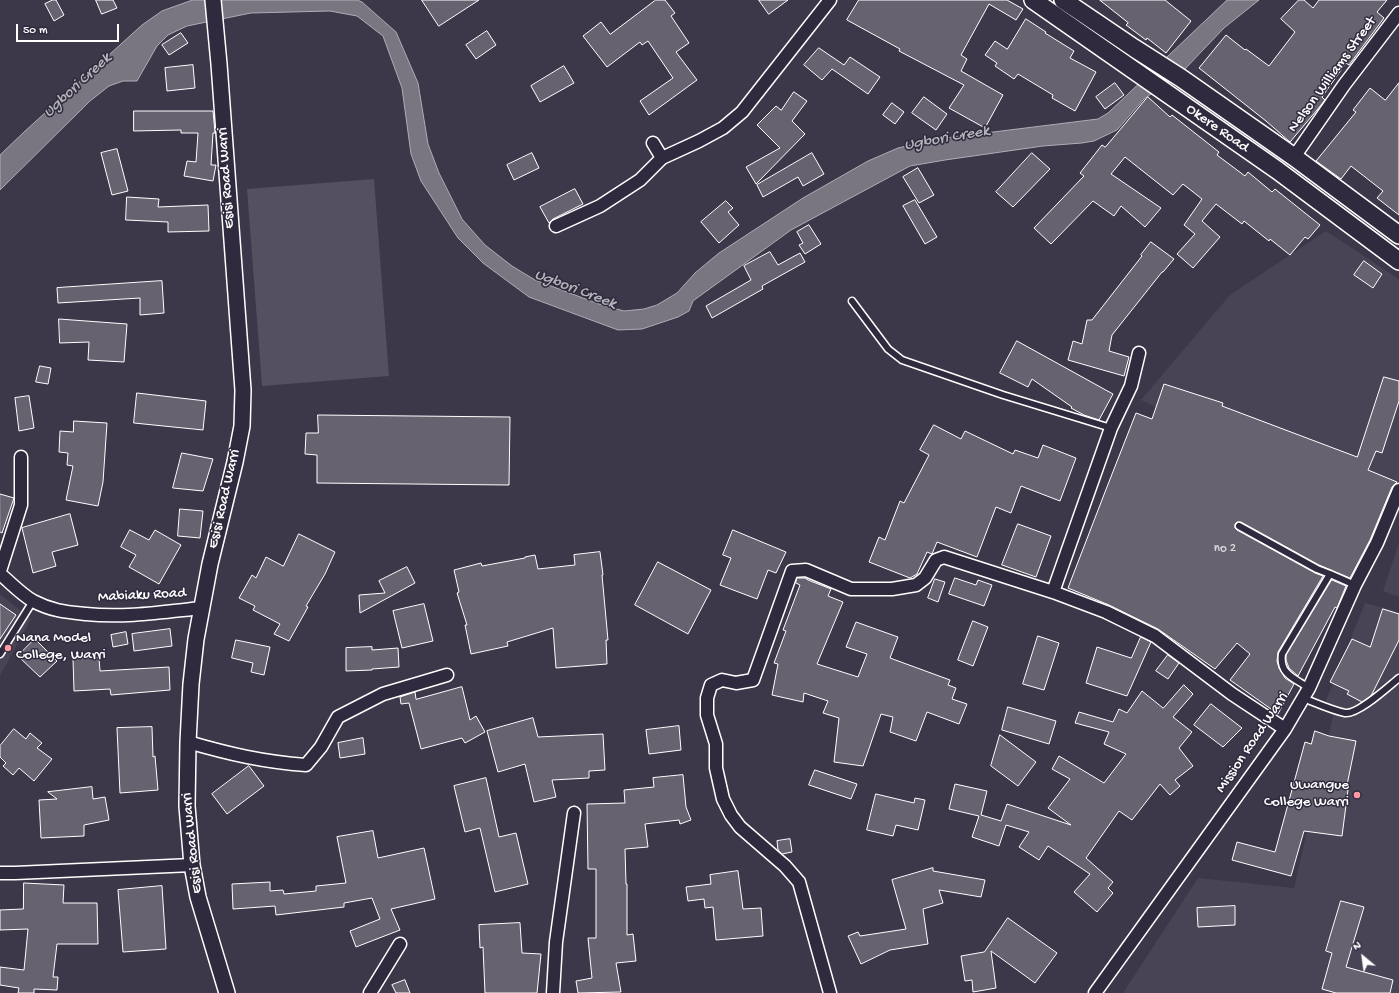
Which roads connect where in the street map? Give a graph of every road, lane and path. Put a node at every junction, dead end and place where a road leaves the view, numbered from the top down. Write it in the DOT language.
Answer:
graph roads {
  1 [pos="212,0"];
  2 [pos="830,0"];
  3 [pos="1033,0"];
  4 [pos="1064,0"];
  5 [pos="1399,13"];
  6 [pos="654,143"];
  7 [pos="1294,157"];
  8 [pos="662,158"];
  9 [pos="556,226"];
  10 [pos="1399,235"];
  11 [pos="1399,261"];
  12 [pos="852,301"];
  13 [pos="1139,353"];
  14 [pos="1111,428"];
  15 [pos="21,457"];
  16 [pos="1399,490"];
  17 [pos="1239,526"];
  18 [pos="0,572"];
  19 [pos="1330,574"];
  20 [pos="1355,585"];
  21 [pos="1053,592"];
  22 [pos="33,601"];
  23 [pos="202,608"];
  24 [pos="0,654"];
  25 [pos="447,675"];
  26 [pos="1399,678"];
  27 [pos="1309,688"];
  28 [pos="1303,698"];
  29 [pos="1284,729"];
  30 [pos="188,742"];
  31 [pos="574,813"];
  32 [pos="192,865"];
  33 [pos="0,873"];
  34 [pos="400,944"];
  35 [pos="227,993"];
  36 [pos="370,993"];
  37 [pos="553,993"];
  38 [pos="830,993"];
  39 [pos="1095,993"];
  1 -- 23 [label="street, Esisi Road Warri"];
  2 -- 8 [label="street"];
  3 -- 11 [label="main road, Okere Road"];
  4 -- 7 [label="main road, Okere Road"];
  5 -- 7 [label="street, Nelson Williams Street"];
  6 -- 8 [label="street"];
  7 -- 10 [label="main road, Okere Road"];
  8 -- 9 [label="street"];
  12 -- 14 [label="lane"];
  13 -- 14 [label="street"];
  14 -- 21 [label="street"];
  15 -- 18 [label="street"];
  16 -- 20 [label="street, Mission Road Warri"];
  17 -- 19 [label="lane"];
  18 -- 22 [label="street, Mabiaku Road"];
  19 -- 20 [label="lane"];
  19 -- 27 [label="lane"];
  20 -- 27 [label="street, Mission Road Warri"];
  21 -- 29 [label="street"];
  21 -- 38 [label="street"];
  22 -- 23 [label="street, Mabiaku Road"];
  22 -- 24 [label="lane"];
  23 -- 30 [label="street, Esisi Road Warri"];
  25 -- 30 [label="street"];
  26 -- 28 [label="lane"];
  27 -- 28 [label="street, Mission Road Warri"];
  28 -- 29 [label="street, Mission Road Warri"];
  29 -- 39 [label="street, Mission Road Warri"];
  30 -- 32 [label="street, Esisi Road Warri"];
  31 -- 37 [label="street"];
  32 -- 33 [label="street"];
  32 -- 35 [label="street, Esisi Road Warri"];
  34 -- 36 [label="street"];
}
